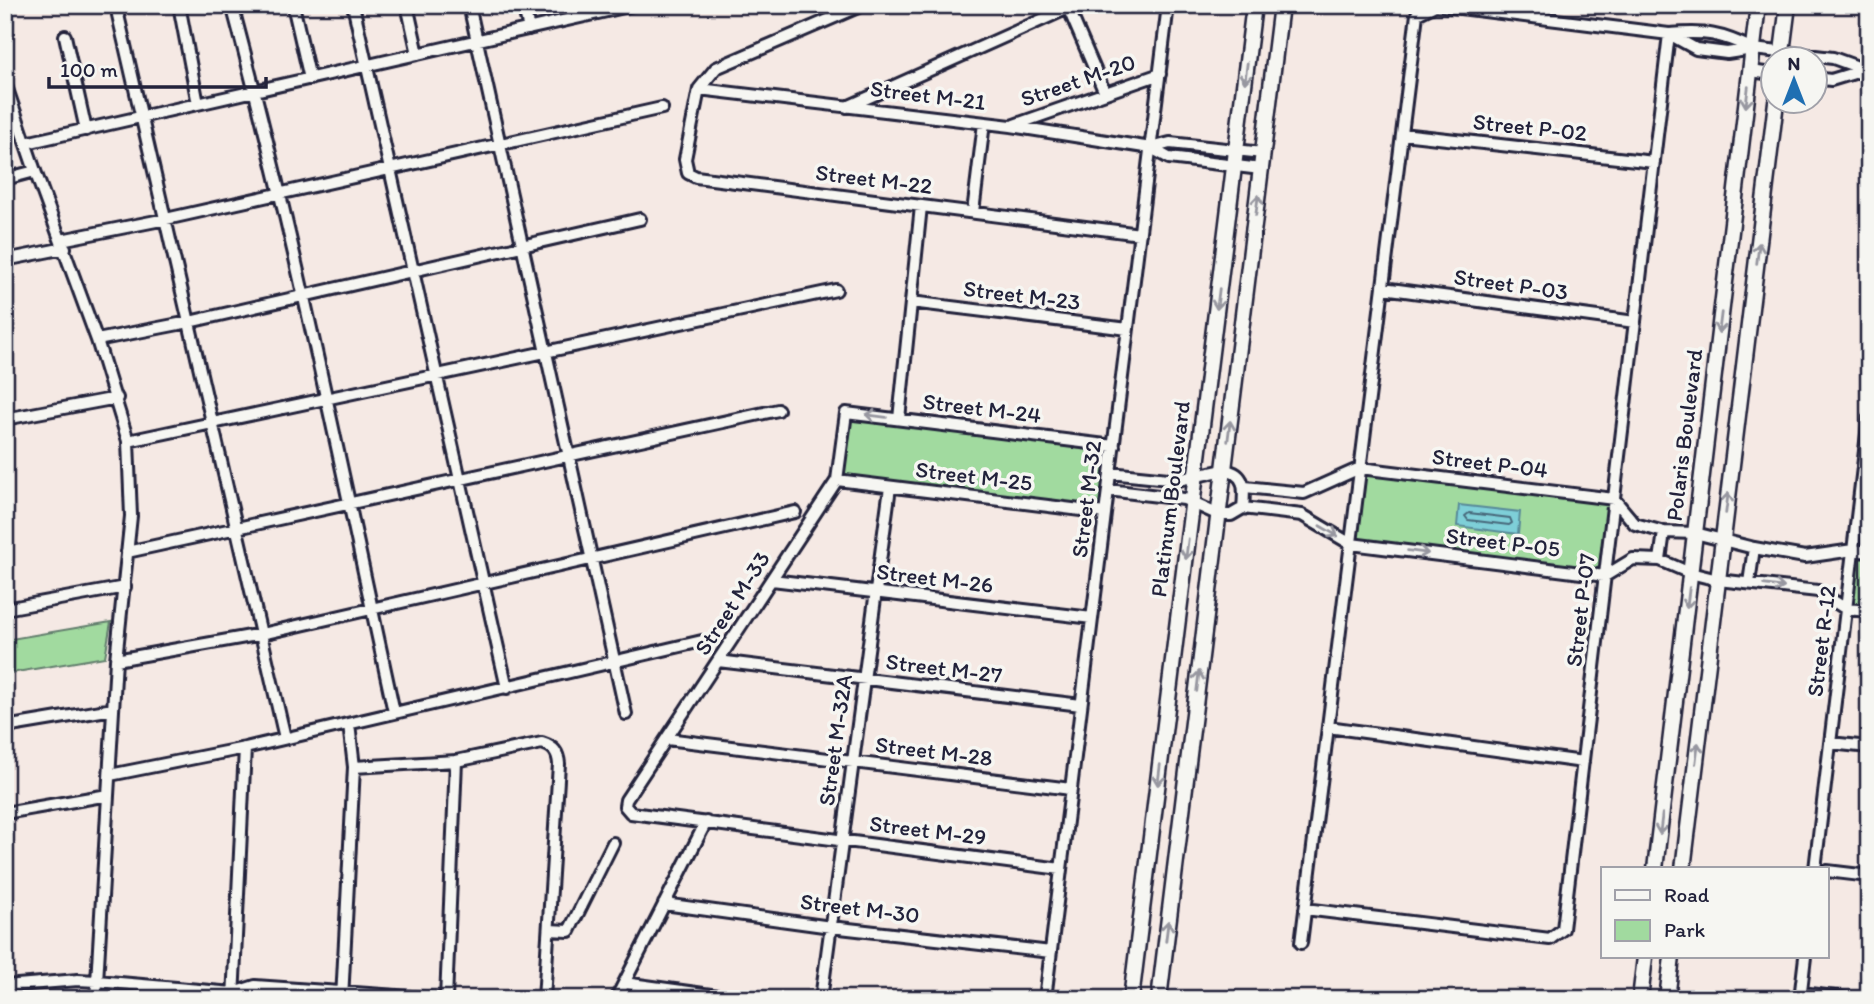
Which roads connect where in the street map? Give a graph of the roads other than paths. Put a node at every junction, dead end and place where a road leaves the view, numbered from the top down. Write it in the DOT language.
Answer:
graph roads {
  1 [pos="179,5"];
  2 [pos="232,5"];
  3 [pos="293,5"];
  4 [pos="353,5"];
  5 [pos="407,5"];
  6 [pos="469,5"];
  7 [pos="523,5"];
  8 [pos="633,5"];
  9 [pos="863,5"];
  10 [pos="1168,5"];
  11 [pos="1254,5"];
  12 [pos="1281,5"];
  13 [pos="1435,5"];
  14 [pos="1758,5"];
  15 [pos="1788,5"];
  16 [pos="1070,6"];
  17 [pos="584,11"];
  18 [pos="118,15"];
  19 [pos="529,29"];
  20 [pos="1669,34"];
  21 [pos="65,36"];
  22 [pos="477,41"];
  23 [pos="1783,46"];
  24 [pos="1753,49"];
  25 [pos="1758,50"];
  26 [pos="418,54"];
  27 [pos="1828,58"];
  28 [pos="366,66"];
  29 [pos="1751,71"];
  30 [pos="1867,71"];
  31 [pos="1758,72"];
  32 [pos="1160,74"];
  33 [pos="310,79"];
  34 [pos="1828,80"];
  35 [pos="5,83"];
  36 [pos="699,89"];
  37 [pos="255,90"];
  38 [pos="1105,93"];
  39 [pos="198,104"];
  40 [pos="847,107"];
  41 [pos="662,108"];
  42 [pos="1774,116"];
  43 [pos="142,117"];
  44 [pos="984,123"];
  45 [pos="1011,126"];
  46 [pos="86,130"];
  47 [pos="1402,134"];
  48 [pos="26,143"];
  49 [pos="500,145"];
  50 [pos="1151,148"];
  51 [pos="1236,150"];
  52 [pos="1263,153"];
  53 [pos="1654,162"];
  54 [pos="1234,166"];
  55 [pos="390,169"];
  56 [pos="1261,169"];
  57 [pos="35,172"];
  58 [pos="5,179"];
  59 [pos="279,193"];
  60 [pos="921,206"];
  61 [pos="973,212"];
  62 [pos="166,219"];
  63 [pos="640,219"];
  64 [pos="1140,234"];
  65 [pos="63,244"];
  66 [pos="522,246"];
  67 [pos="5,260"];
  68 [pos="413,271"];
  69 [pos="1382,288"];
  70 [pos="836,290"];
  71 [pos="303,295"];
  72 [pos="911,302"];
  73 [pos="189,322"];
  74 [pos="1635,322"];
  75 [pos="1128,329"];
  76 [pos="97,340"];
  77 [pos="546,352"];
  78 [pos="436,375"];
  79 [pos="117,398"];
  80 [pos="326,398"];
  81 [pos="778,410"];
  82 [pos="846,413"];
  83 [pos="1869,417"];
  84 [pos="5,419"];
  85 [pos="899,419"];
  86 [pos="213,423"];
  87 [pos="128,441"];
  88 [pos="1114,446"];
  89 [pos="569,456"];
  90 [pos="1360,468"];
  91 [pos="1224,470"];
  92 [pos="1110,473"];
  93 [pos="1196,477"];
  94 [pos="460,480"];
  95 [pos="837,480"];
  96 [pos="890,487"];
  97 [pos="1245,487"];
  98 [pos="1108,490"];
  99 [pos="1304,493"];
  100 [pos="1614,499"];
  101 [pos="349,503"];
  102 [pos="1193,503"];
  103 [pos="1243,508"];
  104 [pos="795,512"];
  105 [pos="1105,513"];
  106 [pos="1219,515"];
  107 [pos="1302,516"];
  108 [pos="237,528"];
  109 [pos="1664,532"];
  110 [pos="1695,533"];
  111 [pos="1723,540"];
  112 [pos="1351,544"];
  113 [pos="1754,548"];
  114 [pos="1853,550"];
  115 [pos="127,552"];
  116 [pos="1869,552"];
  117 [pos="592,559"];
  118 [pos="1660,560"];
  119 [pos="1690,573"];
  120 [pos="1605,576"];
  121 [pos="772,580"];
  122 [pos="1718,580"];
  123 [pos="1749,583"];
  124 [pos="483,584"];
  125 [pos="125,587"];
  126 [pos="876,593"];
  127 [pos="372,608"];
  128 [pos="5,609"];
  129 [pos="1846,609"];
  130 [pos="1869,611"];
  131 [pos="1092,618"];
  132 [pos="261,634"];
  133 [pos="702,641"];
  134 [pos="116,660"];
  135 [pos="718,661"];
  136 [pos="615,663"];
  137 [pos="864,679"];
  138 [pos="507,688"];
  139 [pos="1081,705"];
  140 [pos="113,709"];
  141 [pos="394,712"];
  142 [pos="626,714"];
  143 [pos="349,724"];
  144 [pos="5,727"];
  145 [pos="1328,727"];
  146 [pos="285,738"];
  147 [pos="667,739"];
  148 [pos="1830,743"];
  149 [pos="1869,747"];
  150 [pos="245,748"];
  151 [pos="456,761"];
  152 [pos="853,762"];
  153 [pos="1583,762"];
  154 [pos="354,767"];
  155 [pos="110,775"];
  156 [pos="1071,789"];
  157 [pos="108,794"];
  158 [pos="625,806"];
  159 [pos="5,813"];
  160 [pos="706,822"];
  161 [pos="842,840"];
  162 [pos="613,843"];
  163 [pos="1655,867"];
  164 [pos="1683,867"];
  165 [pos="1815,867"];
  166 [pos="1061,869"];
  167 [pos="1828,871"];
  168 [pos="1869,876"];
  169 [pos="664,904"];
  170 [pos="1305,909"];
  171 [pos="831,927"];
  172 [pos="549,930"];
  173 [pos="1301,943"];
  174 [pos="1051,952"];
  175 [pos="1645,958"];
  176 [pos="1672,958"];
  177 [pos="1805,958"];
  178 [pos="97,981"];
  179 [pos="624,983"];
  180 [pos="5,986"];
  181 [pos="342,995"];
  182 [pos="233,996"];
  183 [pos="1801,996"];
  184 [pos="96,999"];
  185 [pos="244,999"];
  186 [pos="440,999"];
  187 [pos="446,999"];
  188 [pos="544,999"];
  189 [pos="616,999"];
  190 [pos="740,999"];
  191 [pos="821,999"];
  192 [pos="1045,999"];
  193 [pos="1131,999"];
  194 [pos="1159,999"];
  195 [pos="1640,999"];
  196 [pos="1667,999"];
  197 [pos="1852,999"];
  1 -- 39 [label="street"];
  2 -- 37 [label="street"];
  3 -- 33 [label="street"];
  4 -- 28 [label="street"];
  5 -- 26 [label="street"];
  6 -- 22 [label="street"];
  7 -- 19 [label="street"];
  8 -- 17 [label="street"];
  9 -- 36 [label="street"];
  10 -- 32 [label="street, Street M-32"];
  11 -- 51 [label="street, Platinum Boulevard, one-way"];
  12 -- 52 [label="street"];
  13 -- 20 [label="street"];
  13 -- 47 [label="street"];
  14 -- 24 [label="street, Polaris Boulevard"];
  15 -- 23 [label="street"];
  16 -- 38 [label="street"];
  16 -- 40 [label="street"];
  17 -- 19 [label="street"];
  18 -- 43 [label="street"];
  19 -- 22 [label="street"];
  20 -- 24 [label="street"];
  20 -- 24 [label="street"];
  20 -- 53 [label="street, Street P-07"];
  21 -- 46 [label="street"];
  22 -- 26 [label="street"];
  22 -- 49 [label="street"];
  24 -- 25 [label="street"];
  24 -- 29 [label="street, Polaris Boulevard"];
  26 -- 28 [label="street"];
  27 -- 30 [label="street"];
  28 -- 33 [label="street"];
  28 -- 55 [label="street"];
  29 -- 31 [label="street"];
  29 -- 110 [label="street, Polaris Boulevard, one-way"];
  30 -- 34 [label="street"];
  32 -- 38 [label="street, Street M-20"];
  32 -- 50 [label="street, Street M-32"];
  33 -- 37 [label="street"];
  35 -- 48 [label="street"];
  36 -- 40 [label="street, Street M-21"];
  36 -- 60 [label="street, Street M-22"];
  37 -- 39 [label="street"];
  37 -- 59 [label="street"];
  38 -- 45 [label="street, Street M-20"];
  39 -- 43 [label="street"];
  40 -- 44 [label="street, Street M-21"];
  41 -- 49 [label="street"];
  111 -- 42 [label="street, one-way"];
  43 -- 46 [label="street"];
  43 -- 62 [label="street"];
  44 -- 45 [label="street, Street M-21"];
  44 -- 61 [label="street"];
  45 -- 50 [label="street, Street M-21"];
  46 -- 48 [label="street"];
  47 -- 53 [label="street, Street P-02"];
  47 -- 69 [label="street"];
  48 -- 57 [label="street"];
  49 -- 55 [label="street"];
  49 -- 66 [label="street"];
  50 -- 51 [label="street"];
  50 -- 54 [label="street"];
  50 -- 64 [label="street, Street M-32"];
  51 -- 52 [label="street"];
  51 -- 54 [label="street, Platinum Boulevard"];
  52 -- 56 [label="street"];
  53 -- 74 [label="street, Street P-07"];
  54 -- 56 [label="street"];
  54 -- 93 [label="street, Platinum Boulevard, one-way"];
  55 -- 59 [label="street"];
  55 -- 68 [label="street"];
  91 -- 56 [label="street, one-way"];
  57 -- 58 [label="street"];
  57 -- 65 [label="street"];
  59 -- 62 [label="street"];
  59 -- 71 [label="street"];
  60 -- 61 [label="street, Street M-22"];
  60 -- 72 [label="street"];
  61 -- 64 [label="street, Street M-22"];
  62 -- 65 [label="street"];
  62 -- 73 [label="street"];
  63 -- 66 [label="street"];
  64 -- 75 [label="street, Street M-32"];
  65 -- 67 [label="street"];
  65 -- 76 [label="street"];
  66 -- 68 [label="street"];
  66 -- 77 [label="street"];
  68 -- 71 [label="street"];
  68 -- 78 [label="street"];
  69 -- 74 [label="street, Street P-03"];
  69 -- 90 [label="street"];
  70 -- 77 [label="street"];
  71 -- 73 [label="street"];
  71 -- 80 [label="street"];
  72 -- 75 [label="street, Street M-23"];
  72 -- 85 [label="street"];
  73 -- 76 [label="street"];
  73 -- 86 [label="street"];
  74 -- 100 [label="street, Street P-07"];
  75 -- 88 [label="street, Street M-32"];
  76 -- 79 [label="street"];
  77 -- 78 [label="street"];
  77 -- 89 [label="street"];
  78 -- 80 [label="street"];
  78 -- 94 [label="street"];
  79 -- 84 [label="street"];
  79 -- 87 [label="street"];
  80 -- 86 [label="street"];
  80 -- 101 [label="street"];
  81 -- 89 [label="street"];
  85 -- 82 [label="street, Street M-24, one-way"];
  82 -- 95 [label="street, Street M-33"];
  83 -- 114 [label="street, Street R-12"];
  85 -- 88 [label="street, Street M-24"];
  86 -- 87 [label="street"];
  86 -- 108 [label="street"];
  87 -- 115 [label="street"];
  88 -- 92 [label="street, Street M-32"];
  89 -- 94 [label="street"];
  89 -- 117 [label="street"];
  90 -- 99 [label="street"];
  90 -- 100 [label="street, Street P-04"];
  90 -- 112 [label="street"];
  91 -- 93 [label="street"];
  91 -- 97 [label="street"];
  91 -- 106 [label="street"];
  92 -- 93 [label="street"];
  92 -- 98 [label="street, Street M-32"];
  93 -- 102 [label="street, Platinum Boulevard"];
  94 -- 101 [label="street"];
  94 -- 124 [label="street"];
  95 -- 96 [label="street, Street M-25"];
  95 -- 121 [label="street, Street M-33"];
  96 -- 105 [label="street, Street M-25"];
  96 -- 126 [label="street, Street M-32A"];
  97 -- 99 [label="street"];
  97 -- 103 [label="street"];
  98 -- 102 [label="street"];
  98 -- 105 [label="street, Street M-32"];
  99 -- 107 [label="street"];
  100 -- 109 [label="street"];
  100 -- 120 [label="street, Street P-07"];
  101 -- 108 [label="street"];
  101 -- 127 [label="street"];
  102 -- 106 [label="street"];
  102 -- 193 [label="street, Platinum Boulevard, one-way"];
  103 -- 106 [label="street"];
  103 -- 107 [label="street"];
  104 -- 117 [label="street"];
  105 -- 131 [label="street, Street M-32"];
  194 -- 106 [label="street, one-way"];
  107 -- 112 [label="street, one-way"];
  108 -- 115 [label="street"];
  108 -- 132 [label="street"];
  109 -- 110 [label="street"];
  109 -- 118 [label="street"];
  110 -- 111 [label="street"];
  110 -- 119 [label="street, Polaris Boulevard"];
  111 -- 113 [label="street"];
  111 -- 122 [label="street"];
  112 -- 120 [label="street, Street P-05, one-way"];
  112 -- 145 [label="street"];
  113 -- 114 [label="street"];
  113 -- 123 [label="street"];
  114 -- 116 [label="street"];
  114 -- 129 [label="street, Street R-12"];
  115 -- 125 [label="street"];
  117 -- 124 [label="street"];
  117 -- 136 [label="street"];
  118 -- 119 [label="street"];
  118 -- 120 [label="street"];
  119 -- 122 [label="street"];
  119 -- 163 [label="street, Polaris Boulevard, one-way"];
  120 -- 153 [label="street, Street P-07"];
  121 -- 126 [label="street, Street M-26"];
  121 -- 135 [label="street, Street M-33"];
  122 -- 123 [label="street"];
  164 -- 122 [label="street, one-way"];
  123 -- 129 [label="street, one-way"];
  124 -- 127 [label="street"];
  124 -- 138 [label="street"];
  125 -- 128 [label="street"];
  125 -- 134 [label="street"];
  126 -- 131 [label="street, Street M-26"];
  126 -- 137 [label="street, Street M-32A"];
  127 -- 132 [label="street"];
  127 -- 141 [label="street"];
  129 -- 130 [label="street"];
  129 -- 148 [label="street, Street R-12"];
  131 -- 139 [label="street, Street M-32"];
  132 -- 134 [label="street"];
  132 -- 146 [label="street"];
  133 -- 136 [label="street"];
  134 -- 140 [label="street"];
  135 -- 137 [label="street, Street M-27"];
  135 -- 147 [label="street, Street M-33"];
  136 -- 138 [label="street"];
  136 -- 142 [label="street"];
  137 -- 139 [label="street, Street M-27"];
  137 -- 152 [label="street, Street M-32A"];
  138 -- 141 [label="street"];
  139 -- 156 [label="street, Street M-32"];
  140 -- 144 [label="street"];
  140 -- 155 [label="street"];
  141 -- 143 [label="street"];
  143 -- 146 [label="street"];
  143 -- 154 [label="street"];
  145 -- 153 [label="street"];
  145 -- 170 [label="street"];
  146 -- 150 [label="street"];
  147 -- 152 [label="street, Street M-28"];
  147 -- 158 [label="street, Street M-33"];
  148 -- 149 [label="street"];
  148 -- 165 [label="street, Street R-12"];
  150 -- 155 [label="street"];
  150 -- 182 [label="street"];
  151 -- 154 [label="street"];
  151 -- 172 [label="street"];
  151 -- 187 [label="street"];
  152 -- 156 [label="street, Street M-28"];
  152 -- 161 [label="street, Street M-32A"];
  153 -- 170 [label="street, Street P-07"];
  154 -- 181 [label="street"];
  155 -- 157 [label="street"];
  156 -- 166 [label="street, Street M-32"];
  157 -- 159 [label="street"];
  157 -- 178 [label="street"];
  158 -- 160 [label="street, Street M-29"];
  160 -- 161 [label="street, Street M-29"];
  160 -- 169 [label="street"];
  161 -- 166 [label="street, Street M-29"];
  161 -- 171 [label="street, Street M-32A"];
  162 -- 172 [label="street"];
  166 -- 174 [label="street, Street M-32"];
  167 -- 168 [label="street"];
  169 -- 171 [label="street, Street M-30"];
  169 -- 179 [label="street"];
  170 -- 173 [label="street"];
  171 -- 174 [label="street, Street M-30"];
  171 -- 191 [label="street, Street M-32A"];
  172 -- 188 [label="street"];
  174 -- 192 [label="street, Street M-32"];
  175 -- 195 [label="street"];
  176 -- 196 [label="street"];
  177 -- 183 [label="street"];
  178 -- 180 [label="street"];
  178 -- 182 [label="street"];
  178 -- 184 [label="street"];
  179 -- 189 [label="street"];
  179 -- 190 [label="street"];
  181 -- 182 [label="street"];
  181 -- 186 [label="street"];
  182 -- 185 [label="street"];
  183 -- 197 [label="street"];
}
